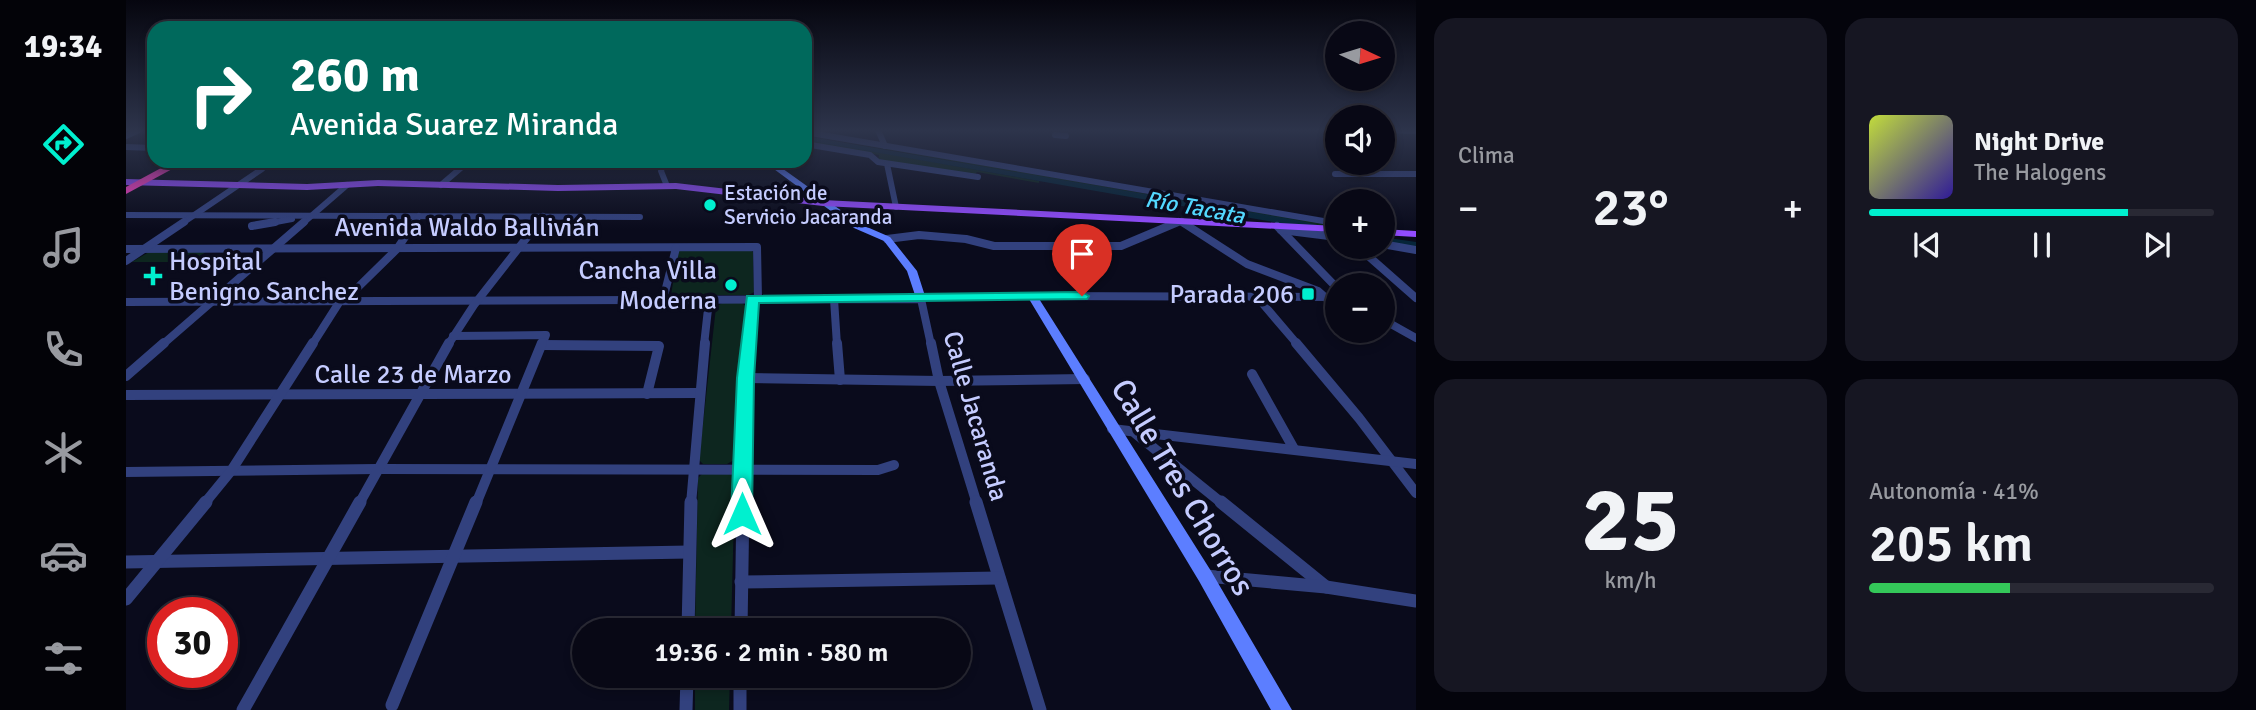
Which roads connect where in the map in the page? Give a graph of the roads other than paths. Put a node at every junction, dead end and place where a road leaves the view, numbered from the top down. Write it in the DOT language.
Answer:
graph roads {
  1 [pos="883,163"];
  2 [pos="982,163"];
  3 [pos="887,164"];
  4 [pos="169,168"];
  5 [pos="461,168"];
  6 [pos="662,168"];
  7 [pos="776,168"];
  8 [pos="262,169"];
  9 [pos="1395,174"];
  10 [pos="1416,174"];
  11 [pos="978,177"];
  12 [pos="126,182"];
  13 [pos="142,183"];
  14 [pos="347,185"];
  15 [pos="441,185"];
  16 [pos="239,186"];
  17 [pos="667,186"];
  18 [pos="126,191"];
  19 [pos="823,203"];
  20 [pos="896,207"];
  21 [pos="126,215"];
  22 [pos="194,215"];
  23 [pos="268,215"];
  24 [pos="311,215"];
  25 [pos="419,216"];
  26 [pos="543,216"];
  27 [pos="640,217"];
  28 [pos="1180,221"];
  29 [pos="1325,224"];
  30 [pos="1325,227"];
  31 [pos="1278,228"];
  32 [pos="1395,233"];
  33 [pos="1416,234"];
  34 [pos="1325,235"];
  35 [pos="887,239"];
  36 [pos="1395,246"];
  37 [pos="273,248"];
  38 [pos="397,248"];
  39 [pos="520,248"];
  40 [pos="676,248"];
  41 [pos="126,249"];
  42 [pos="145,249"];
  43 [pos="1416,250"];
  44 [pos="1372,259"];
  45 [pos="126,261"];
  46 [pos="1325,276"];
  47 [pos="1032,296"];
  48 [pos="1257,297"];
  49 [pos="1325,297"];
  50 [pos="1325,298"];
  51 [pos="1416,298"];
  52 [pos="755,299"];
  53 [pos="834,299"];
  54 [pos="921,299"];
  55 [pos="663,300"];
  56 [pos="709,300"];
  57 [pos="212,301"];
  58 [pos="342,301"];
  59 [pos="475,301"];
  60 [pos="126,302"];
  61 [pos="1395,327"];
  62 [pos="1401,330"];
  63 [pos="1416,331"];
  64 [pos="453,336"];
  65 [pos="1416,338"];
  66 [pos="542,345"];
  67 [pos="1252,374"];
  68 [pos="126,376"];
  69 [pos="745,378"];
  70 [pos="1085,379"];
  71 [pos="840,380"];
  72 [pos="939,381"];
  73 [pos="699,393"];
  74 [pos="419,394"];
  75 [pos="647,394"];
  76 [pos="126,395"];
  77 [pos="280,395"];
  78 [pos="522,395"];
  79 [pos="1112,429"];
  80 [pos="1134,432"];
  81 [pos="1294,449"];
  82 [pos="1394,463"];
  83 [pos="1416,464"];
  84 [pos="894,465"];
  85 [pos="377,469"];
  86 [pos="489,470"];
  87 [pos="692,470"];
  88 [pos="742,470"];
  89 [pos="231,471"];
  90 [pos="126,472"];
  91 [pos="1416,493"];
  92 [pos="689,552"];
  93 [pos="454,557"];
  94 [pos="328,559"];
  95 [pos="157,561"];
  96 [pos="126,562"];
  97 [pos="1205,576"];
  98 [pos="999,578"];
  99 [pos="741,582"];
  100 [pos="1326,587"];
  101 [pos="126,598"];
  102 [pos="1416,601"];
  103 [pos="688,618"];
  104 [pos="741,618"];
  105 [pos="687,688"];
  106 [pos="740,688"];
  107 [pos="392,705"];
  108 [pos="243,710"];
  109 [pos="686,710"];
  110 [pos="740,710"];
  111 [pos="1040,710"];
  112 [pos="1282,710"];
  1 -- 3 [label="street"];
  2 -- 29 [label="street"];
  3 -- 11 [label="street"];
  3 -- 20 [label="street"];
  4 -- 13 [label="highway"];
  5 -- 15 [label="street"];
  6 -- 17 [label="street"];
  7 -- 19 [label="main road, Calle Jacaranda"];
  8 -- 16 [label="street"];
  9 -- 10 [label="street"];
  12 -- 13 [label="main road"];
  13 -- 16 [label="main road"];
  13 -- 18 [label="highway"];
  14 -- 15 [label="main road"];
  14 -- 16 [label="main road"];
  14 -- 24 [label="street"];
  15 -- 17 [label="main road"];
  16 -- 22 [label="street"];
  17 -- 19 [label="main road"];
  19 -- 20 [label="main road"];
  19 -- 35 [label="main road, Calle Jacaranda"];
  20 -- 28 [label="main road"];
  21 -- 22 [label="street"];
  22 -- 23 [label="street"];
  22 -- 42 [label="street"];
  23 -- 24 [label="street"];
  23 -- 24 [label="street"];
  24 -- 25 [label="street"];
  24 -- 37 [label="street"];
  25 -- 26 [label="street"];
  25 -- 38 [label="street"];
  26 -- 27 [label="street"];
  26 -- 39 [label="street"];
  28 -- 31 [label="main road"];
  28 -- 35 [label="street"];
  28 -- 49 [label="street"];
  30 -- 31 [label="main road"];
  31 -- 34 [label="street"];
  31 -- 46 [label="street"];
  32 -- 33 [label="main road"];
  35 -- 54 [label="main road, Calle Jacaranda"];
  36 -- 43 [label="street"];
  37 -- 38 [label="street, Avenida Waldo Ballivián"];
  37 -- 42 [label="street, Avenida Waldo Ballivián"];
  37 -- 57 [label="street"];
  38 -- 39 [label="street, Avenida Waldo Ballivián"];
  38 -- 58 [label="street"];
  39 -- 40 [label="street, Avenida Waldo Ballivián"];
  39 -- 59 [label="street"];
  40 -- 52 [label="street, Avenida Waldo Ballivián"];
  40 -- 55 [label="street"];
  41 -- 42 [label="street, Avenida Waldo Ballivián"];
  42 -- 45 [label="street"];
  44 -- 51 [label="street"];
  47 -- 48 [label="street"];
  47 -- 54 [label="main road"];
  47 -- 70 [label="main road, Calle Tres Chorros"];
  48 -- 50 [label="street"];
  48 -- 82 [label="street"];
  52 -- 53 [label="street"];
  52 -- 56 [label="street"];
  52 -- 69 [label="street"];
  53 -- 54 [label="street"];
  53 -- 71 [label="street"];
  54 -- 72 [label="street, Calle Jacaranda"];
  55 -- 56 [label="street"];
  55 -- 59 [label="street"];
  56 -- 73 [label="street"];
  57 -- 58 [label="street"];
  57 -- 60 [label="street"];
  57 -- 68 [label="street"];
  58 -- 59 [label="street"];
  58 -- 77 [label="street"];
  59 -- 64 [label="street"];
  61 -- 62 [label="street"];
  62 -- 63 [label="street"];
  62 -- 65 [label="street"];
  64 -- 66 [label="street"];
  64 -- 74 [label="street"];
  66 -- 75 [label="street"];
  66 -- 78 [label="street"];
  67 -- 81 [label="street"];
  69 -- 71 [label="street"];
  69 -- 88 [label="street"];
  70 -- 72 [label="street"];
  70 -- 79 [label="main road, Calle Tres Chorros"];
  71 -- 72 [label="street"];
  72 -- 98 [label="street, Calle Jacaranda"];
  73 -- 75 [label="street, Calle 23 de Marzo"];
  73 -- 87 [label="street"];
  74 -- 77 [label="street, Calle 23 de Marzo"];
  74 -- 78 [label="street, Calle 23 de Marzo"];
  74 -- 85 [label="street"];
  75 -- 78 [label="street, Calle 23 de Marzo"];
  76 -- 77 [label="street, Calle 23 de Marzo"];
  77 -- 89 [label="street"];
  78 -- 86 [label="street"];
  79 -- 80 [label="street"];
  79 -- 97 [label="main road, Calle Tres Chorros"];
  80 -- 81 [label="street"];
  80 -- 100 [label="street"];
  81 -- 82 [label="street"];
  82 -- 83 [label="street"];
  82 -- 91 [label="street"];
  84 -- 88 [label="street"];
  85 -- 86 [label="street"];
  85 -- 89 [label="street"];
  85 -- 94 [label="street"];
  86 -- 87 [label="street"];
  86 -- 93 [label="street"];
  87 -- 88 [label="street"];
  87 -- 92 [label="street"];
  88 -- 99 [label="street"];
  89 -- 90 [label="street"];
  89 -- 95 [label="street"];
  92 -- 93 [label="street"];
  92 -- 103 [label="street"];
  93 -- 94 [label="street"];
  93 -- 107 [label="street"];
  94 -- 95 [label="street"];
  94 -- 108 [label="street"];
  95 -- 96 [label="street"];
  95 -- 101 [label="street"];
  97 -- 100 [label="street"];
  97 -- 112 [label="main road, Calle Tres Chorros"];
  98 -- 99 [label="street"];
  98 -- 111 [label="street, Calle Jacaranda"];
  99 -- 104 [label="street"];
  100 -- 102 [label="street"];
  105 -- 109 [label="street"];
  106 -- 110 [label="street"];
}
